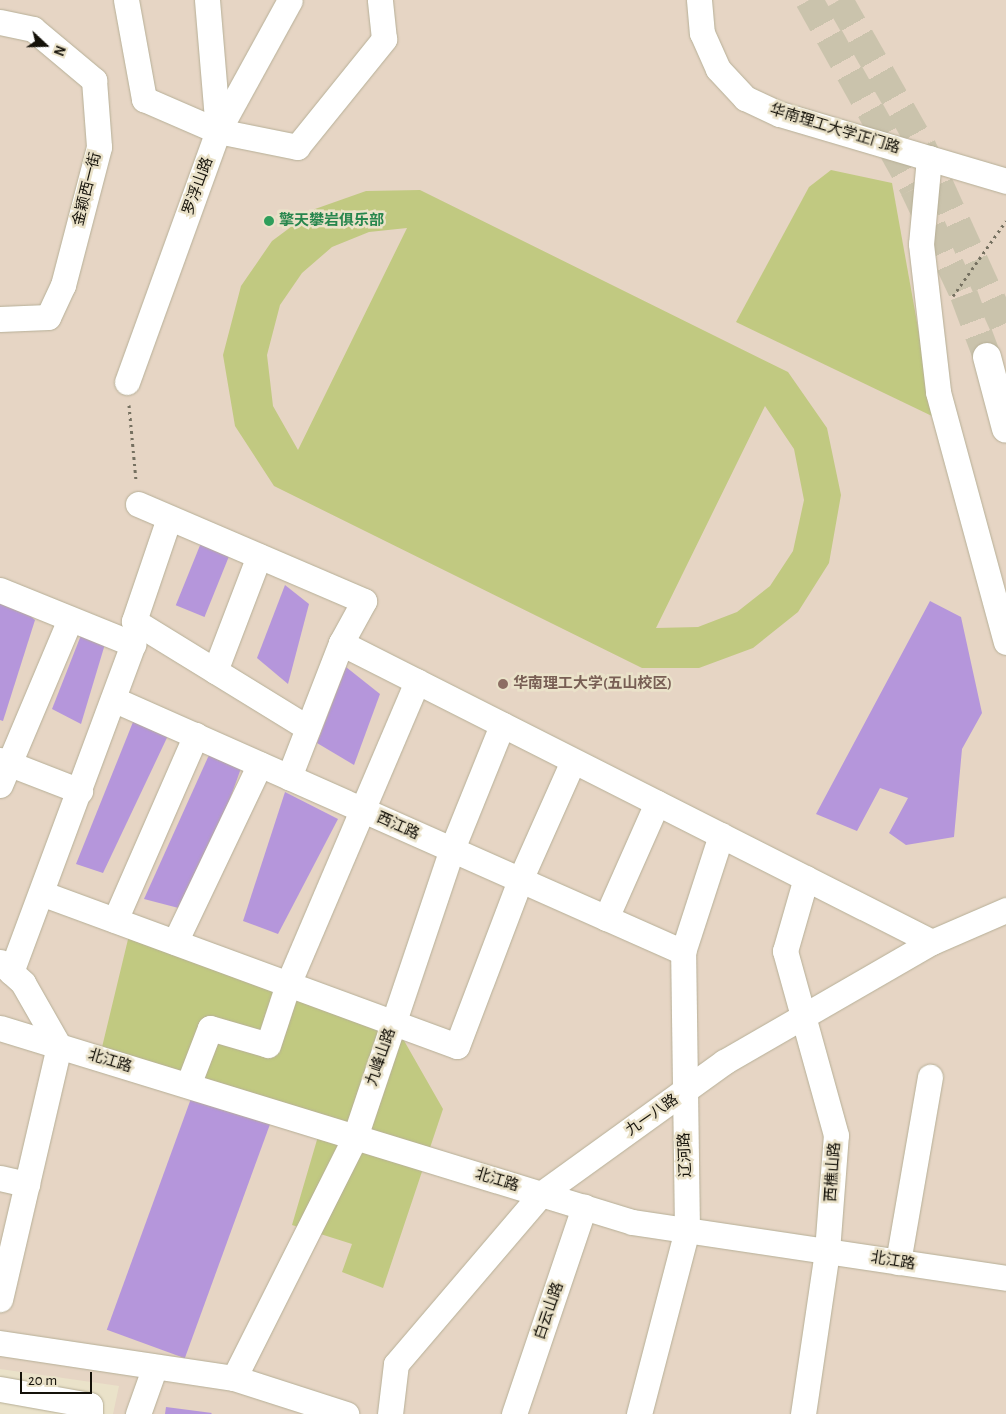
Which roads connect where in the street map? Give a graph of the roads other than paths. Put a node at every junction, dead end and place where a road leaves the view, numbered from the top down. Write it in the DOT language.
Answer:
graph roads {
  1 [pos="126,0"];
  2 [pos="207,0"];
  3 [pos="290,0"];
  4 [pos="380,0"];
  5 [pos="699,0"];
  6 [pos="0,22"];
  7 [pos="218,131"];
  8 [pos="929,158"];
  9 [pos="1006,181"];
  10 [pos="0,319"];
  11 [pos="987,357"];
  12 [pos="127,382"];
  13 [pos="1006,429"];
  14 [pos="138,504"];
  15 [pos="170,518"];
  16 [pos="260,556"];
  17 [pos="0,590"];
  18 [pos="70,619"];
  19 [pos="1006,642"];
  20 [pos="341,643"];
  21 [pos="215,671"];
  22 [pos="417,681"];
  23 [pos="113,699"];
  24 [pos="502,725"];
  25 [pos="308,728"];
  26 [pos="196,736"];
  27 [pos="573,761"];
  28 [pos="260,764"];
  29 [pos="3,770"];
  30 [pos="289,777"];
  31 [pos="80,791"];
  32 [pos="657,803"];
  33 [pos="364,810"];
  34 [pos="721,835"];
  35 [pos="452,850"];
  36 [pos="806,878"];
  37 [pos="520,880"];
  38 [pos="41,892"];
  39 [pos="1006,910"];
  40 [pos="606,918"];
  41 [pos="115,920"];
  42 [pos="176,942"];
  43 [pos="932,942"];
  44 [pos="683,952"];
  45 [pos="5,967"];
  46 [pos="288,984"];
  47 [pos="803,1017"];
  48 [pos="393,1023"];
  49 [pos="0,1028"];
  50 [pos="59,1046"];
  51 [pos="930,1077"];
  52 [pos="188,1085"];
  53 [pos="683,1092"];
  54 [pos="355,1137"];
  55 [pos="0,1178"];
  56 [pos="27,1184"];
  57 [pos="540,1194"];
  58 [pos="584,1207"];
  59 [pos="687,1230"];
  60 [pos="827,1251"];
  61 [pos="898,1262"];
  62 [pos="1006,1278"];
  63 [pos="0,1299"];
  64 [pos="0,1343"];
  65 [pos="154,1369"];
  66 [pos="234,1378"];
  67 [pos="0,1388"];
  68 [pos="90,1414"];
  69 [pos="138,1414"];
  70 [pos="346,1414"];
  71 [pos="390,1414"];
  72 [pos="514,1414"];
  73 [pos="640,1414"];
  74 [pos="803,1414"];
  1 -- 7 [label="street"];
  2 -- 7 [label="street"];
  3 -- 7 [label="street, 罗浮山路"];
  4 -- 7 [label="street"];
  5 -- 8 [label="street, 华南理工大学正门路"];
  6 -- 10 [label="street, 金颖西一街"];
  7 -- 12 [label="street, 罗浮山路"];
  8 -- 9 [label="street, 华南理工大学正门路"];
  8 -- 19 [label="street"];
  11 -- 13 [label="main road"];
  14 -- 15 [label="street"];
  15 -- 16 [label="street"];
  15 -- 21 [label="street"];
  16 -- 20 [label="street"];
  16 -- 21 [label="street"];
  17 -- 18 [label="street"];
  18 -- 23 [label="street"];
  18 -- 29 [label="street"];
  20 -- 22 [label="street"];
  20 -- 25 [label="street"];
  21 -- 25 [label="street"];
  22 -- 24 [label="street"];
  22 -- 33 [label="street"];
  23 -- 26 [label="street, 西江路"];
  23 -- 31 [label="street"];
  24 -- 27 [label="street"];
  24 -- 35 [label="street, 九峰山路"];
  25 -- 30 [label="street"];
  26 -- 28 [label="street, 西江路"];
  26 -- 41 [label="street"];
  27 -- 32 [label="street"];
  27 -- 37 [label="street"];
  28 -- 30 [label="street, 西江路"];
  28 -- 42 [label="street"];
  29 -- 31 [label="street"];
  30 -- 33 [label="street, 西江路"];
  31 -- 38 [label="street"];
  32 -- 34 [label="street"];
  32 -- 40 [label="street"];
  33 -- 35 [label="street, 西江路"];
  33 -- 46 [label="street"];
  34 -- 36 [label="street"];
  34 -- 44 [label="street, 辽河路"];
  35 -- 37 [label="street, 西江路"];
  35 -- 48 [label="street, 九峰山路"];
  36 -- 43 [label="street"];
  36 -- 47 [label="street, 西樵山路"];
  37 -- 40 [label="street, 西江路"];
  37 -- 48 [label="street"];
  38 -- 41 [label="street"];
  38 -- 45 [label="street"];
  39 -- 43 [label="street, 九一八路"];
  40 -- 44 [label="street, 西江路"];
  41 -- 42 [label="street"];
  42 -- 46 [label="street"];
  43 -- 47 [label="street, 九一八路"];
  44 -- 53 [label="street, 辽河路"];
  45 -- 50 [label="street"];
  46 -- 48 [label="street"];
  46 -- 52 [label="street"];
  47 -- 53 [label="street, 九一八路"];
  47 -- 60 [label="street, 西樵山路"];
  48 -- 54 [label="street, 九峰山路"];
  49 -- 50 [label="street, 北江路"];
  50 -- 52 [label="street, 北江路"];
  50 -- 56 [label="street"];
  51 -- 61 [label="street"];
  52 -- 54 [label="street, 北江路"];
  53 -- 57 [label="street, 九一八路"];
  53 -- 59 [label="street, 辽河路"];
  54 -- 57 [label="street, 北江路"];
  54 -- 66 [label="street, 九峰山路"];
  55 -- 56 [label="street"];
  56 -- 63 [label="street"];
  57 -- 58 [label="street, 北江路"];
  57 -- 71 [label="street, 九一八路"];
  58 -- 59 [label="street, 北江路"];
  58 -- 72 [label="street, 白云山路"];
  59 -- 60 [label="street, 北江路"];
  59 -- 73 [label="street, 辽河路"];
  60 -- 61 [label="street, 北江路"];
  60 -- 74 [label="street, 西樵山路"];
  61 -- 62 [label="street, 北江路"];
  64 -- 65 [label="street"];
  65 -- 66 [label="street"];
  65 -- 69 [label="street"];
  66 -- 70 [label="street"];
  67 -- 68 [label="street"];
}
